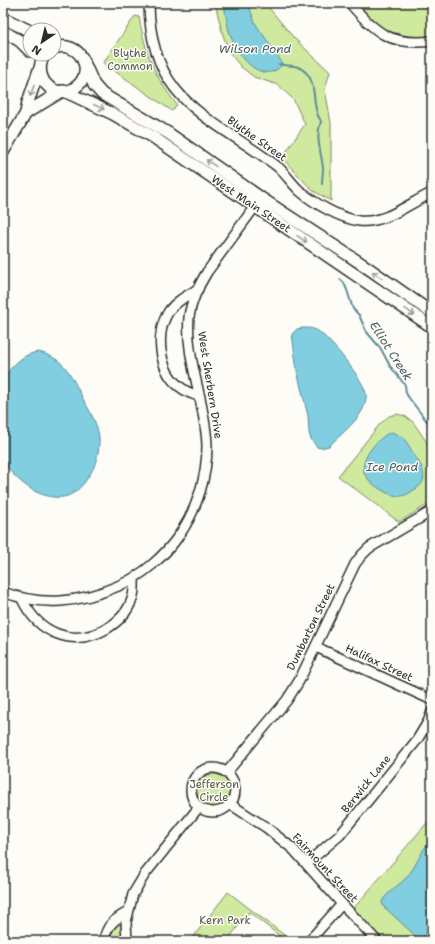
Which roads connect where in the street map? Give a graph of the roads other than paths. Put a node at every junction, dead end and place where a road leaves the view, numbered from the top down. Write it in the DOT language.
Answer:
graph roads {
  1 [pos="149,3"];
  2 [pos="350,3"];
  3 [pos="3,18"];
  4 [pos="22,27"];
  5 [pos="3,31"];
  6 [pos="432,41"];
  7 [pos="22,43"];
  8 [pos="62,44"];
  9 [pos="66,46"];
  10 [pos="62,47"];
  11 [pos="83,60"];
  12 [pos="37,62"];
  13 [pos="41,62"];
  14 [pos="40,68"];
  15 [pos="63,91"];
  16 [pos="26,114"];
  17 [pos="3,152"];
  18 [pos="432,193"];
  19 [pos="258,203"];
  20 [pos="198,289"];
  21 [pos="432,313"];
  22 [pos="432,327"];
  23 [pos="200,397"];
  24 [pos="432,511"];
  25 [pos="134,578"];
  26 [pos="3,592"];
  27 [pos="22,599"];
  28 [pos="316,647"];
  29 [pos="432,700"];
  30 [pos="432,712"];
  31 [pos="227,772"];
  32 [pos="230,804"];
  33 [pos="199,807"];
  34 [pos="307,863"];
  35 [pos="342,904"];
  36 [pos="128,912"];
  37 [pos="104,941"];
  38 [pos="128,941"];
  39 [pos="309,941"];
  40 [pos="377,941"];
  1 -- 18 [label="street, Blythe Street"];
  2 -- 6 [label="street"];
  3 -- 4 [label="street"];
  5 -- 7 [label="street"];
  8 -- 9 [label="street"];
  9 -- 10 [label="street"];
  9 -- 11 [label="street"];
  11 -- 15 [label="street"];
  19 -- 11 [label="street, West Main Street, one-way"];
  12 -- 14 [label="street"];
  13 -- 14 [label="street"];
  14 -- 15 [label="street, West Main Street"];
  14 -- 16 [label="street, one-way"];
  15 -- 16 [label="street"];
  15 -- 19 [label="street, West Main Street, one-way"];
  16 -- 17 [label="street"];
  19 -- 20 [label="street, West Sherbern Drive"];
  21 -- 19 [label="street, West Main Street, one-way"];
  19 -- 22 [label="street, West Main Street, one-way"];
  20 -- 23 [label="street, West Sherbern Drive"];
  20 -- 23 [label="street"];
  23 -- 25 [label="street, West Sherbern Drive"];
  24 -- 28 [label="street, Dumbarton Street"];
  25 -- 27 [label="street, West Sherbern Drive"];
  25 -- 27 [label="street"];
  26 -- 27 [label="street, West Sherbern Drive"];
  28 -- 29 [label="street, Halifax Street"];
  28 -- 31 [label="street, Dumbarton Street"];
  30 -- 34 [label="street, Berwick Lane"];
  31 -- 32 [label="street"];
  31 -- 33 [label="street"];
  32 -- 33 [label="street"];
  32 -- 34 [label="street, Fairmount Street"];
  33 -- 36 [label="street"];
  34 -- 35 [label="street, Fairmount Street"];
  35 -- 39 [label="street"];
  35 -- 40 [label="street, Fairmount Street"];
  36 -- 37 [label="street"];
  36 -- 38 [label="street"];
}
